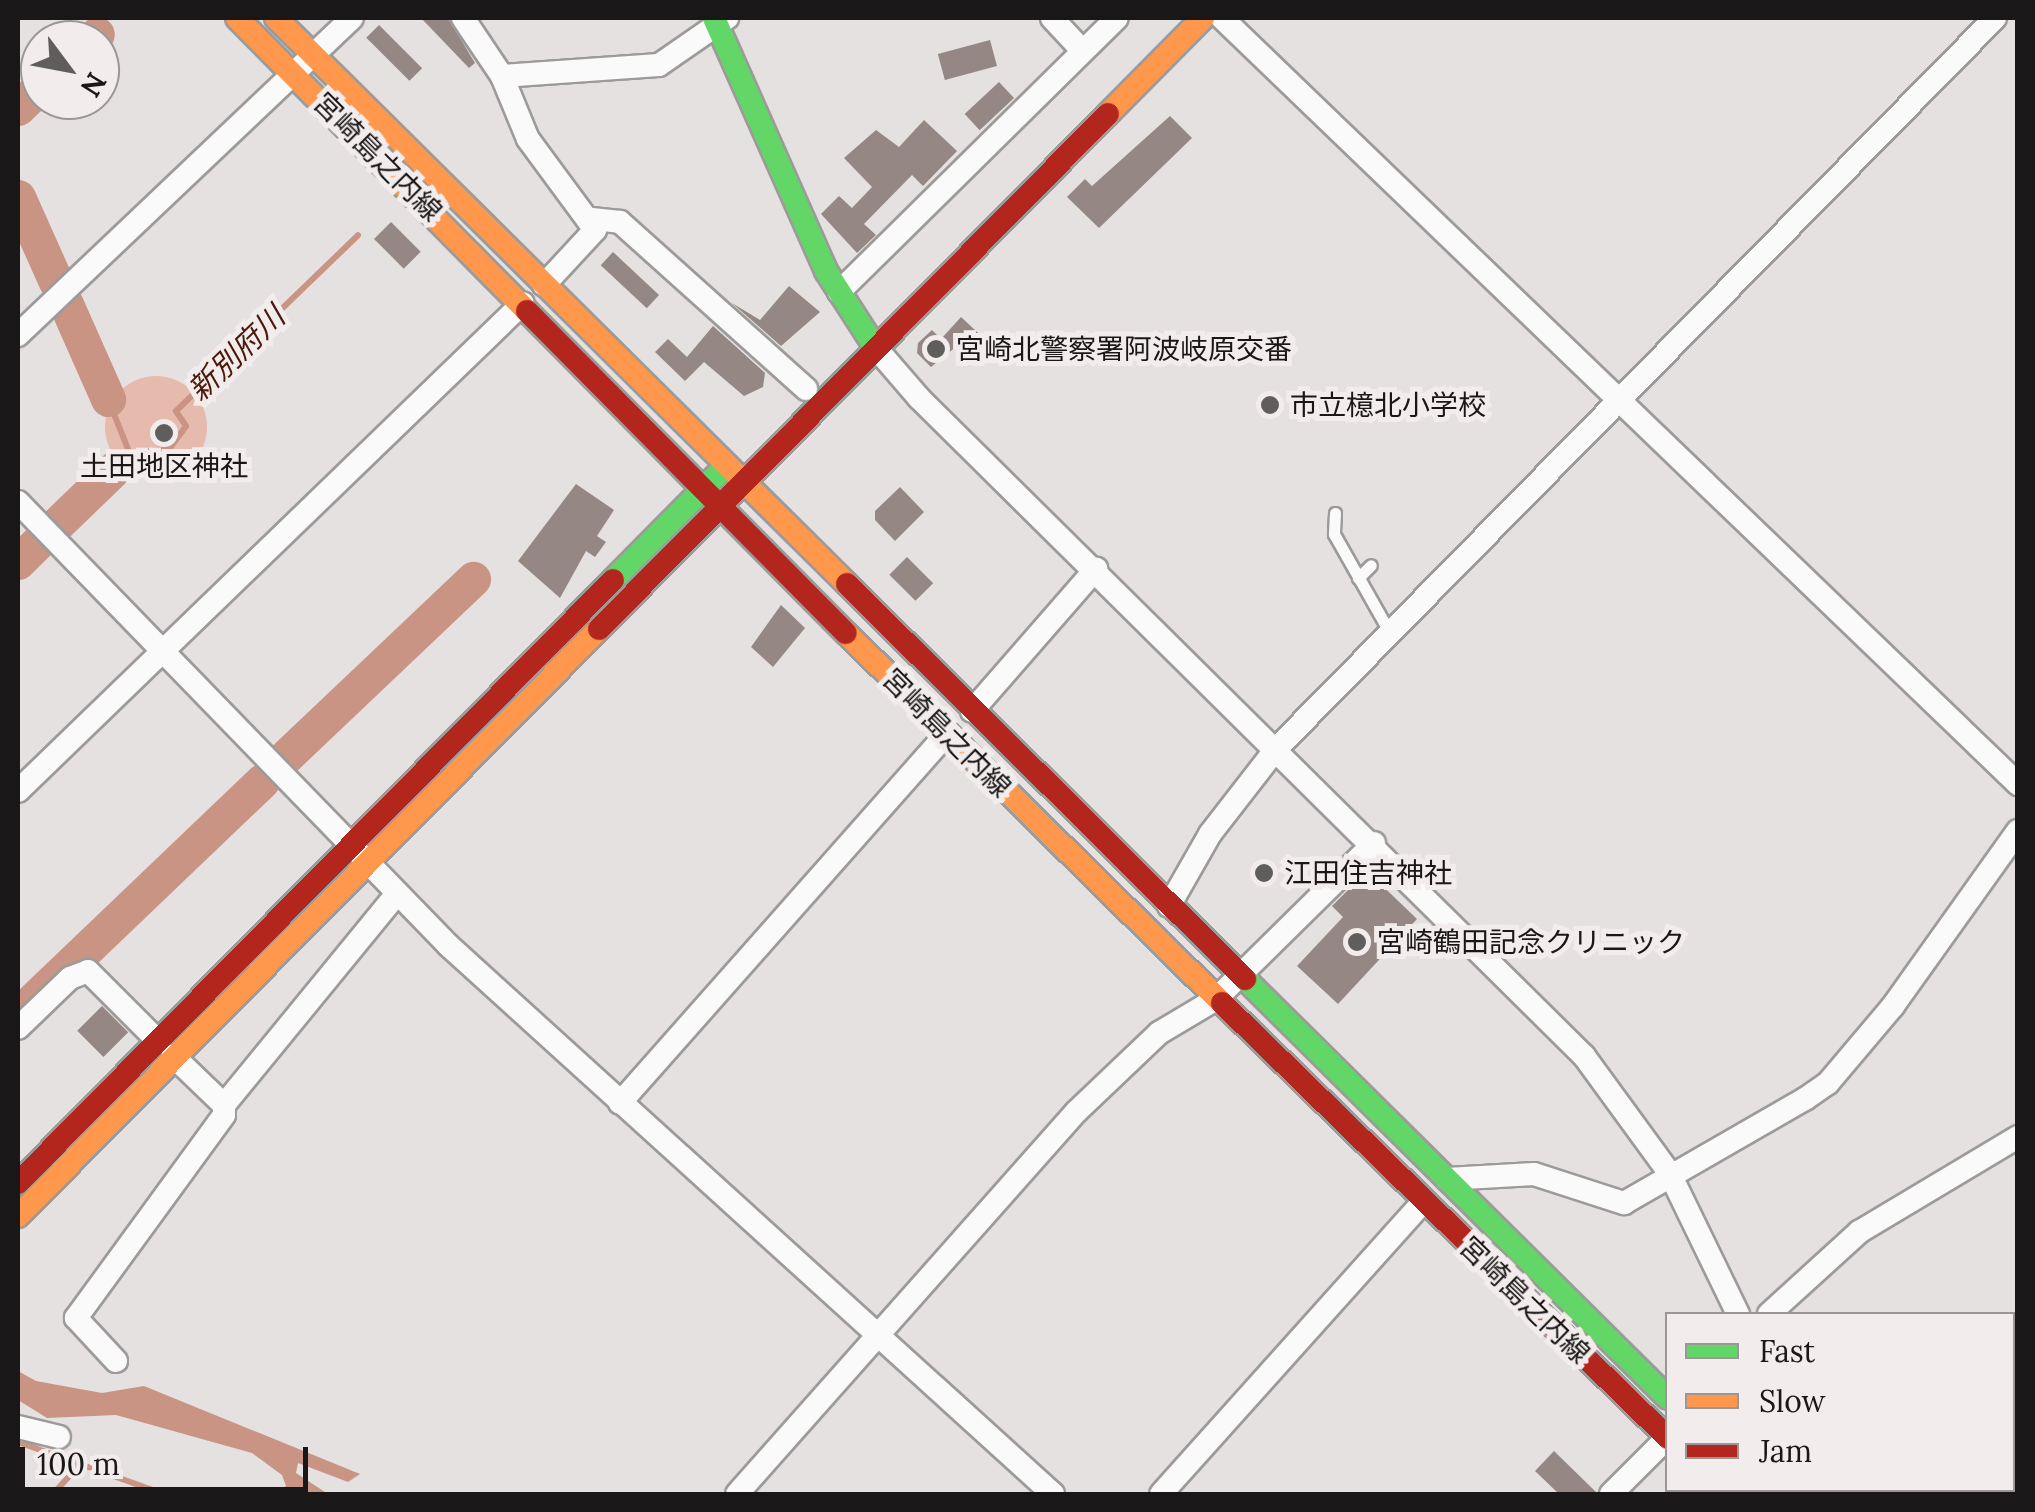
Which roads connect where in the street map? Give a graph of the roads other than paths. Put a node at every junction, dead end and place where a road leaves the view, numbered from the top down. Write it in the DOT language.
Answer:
graph roads {
  1 [pos="237,18"];
  2 [pos="276,18"];
  3 [pos="352,18"];
  4 [pos="464,18"];
  5 [pos="1052,18"];
  6 [pos="1117,18"];
  7 [pos="1201,18"];
  8 [pos="1222,18"];
  9 [pos="1995,18"];
  10 [pos="719,20"];
  11 [pos="1080,48"];
  12 [pos="312,54"];
  13 [pos="292,71"];
  14 [pos="502,76"];
  15 [pos="592,219"];
  16 [pos="544,285"];
  17 [pos="839,292"];
  18 [pos="523,303"];
  19 [pos="18,335"];
  20 [pos="871,339"];
  21 [pos="806,389"];
  22 [pos="1622,398"];
  23 [pos="732,474"];
  24 [pos="713,494"];
  25 [pos="18,502"];
  26 [pos="1336,514"];
  27 [pos="1372,565"];
  28 [pos="1096,569"];
  29 [pos="1358,578"];
  30 [pos="1390,633"];
  31 [pos="162,655"];
  32 [pos="972,711"];
  33 [pos="946,734"];
  34 [pos="1276,749"];
  35 [pos="2018,784"];
  36 [pos="18,790"];
  37 [pos="2018,831"];
  38 [pos="1374,843"];
  39 [pos="356,855"];
  40 [pos="396,896"];
  41 [pos="1169,906"];
  42 [pos="1240,977"];
  43 [pos="1216,1000"];
  44 [pos="18,1028"];
  45 [pos="165,1048"];
  46 [pos="620,1103"];
  47 [pos="224,1105"];
  48 [pos="2018,1137"];
  49 [pos="1670,1174"];
  50 [pos="1447,1179"];
  51 [pos="18,1183"];
  52 [pos="1424,1201"];
  53 [pos="18,1216"];
  54 [pos="1737,1312"];
  55 [pos="1771,1312"];
  56 [pos="881,1337"];
  57 [pos="116,1362"];
  58 [pos="1665,1395"];
  59 [pos="18,1427"];
  60 [pos="1665,1436"];
  61 [pos="59,1437"];
  62 [pos="1665,1440"];
  63 [pos="737,1494"];
  64 [pos="1053,1494"];
  65 [pos="1160,1494"];
  66 [pos="1611,1494"];
  1 -- 13 [label="main road, 宮崎島之内線"];
  2 -- 12 [label="main road, 宮崎島之内線"];
  3 -- 12 [label="street"];
  4 -- 14 [label="street"];
  5 -- 11 [label="street"];
  6 -- 11 [label="street"];
  7 -- 20 [label="main road"];
  8 -- 22 [label="street"];
  9 -- 22 [label="street"];
  10 -- 14 [label="street"];
  10 -- 17 [label="main road"];
  11 -- 17 [label="street"];
  12 -- 13 [label="street"];
  12 -- 16 [label="main road, 宮崎島之内線"];
  13 -- 18 [label="main road, 宮崎島之内線"];
  13 -- 19 [label="street"];
  14 -- 15 [label="street"];
  15 -- 16 [label="street"];
  15 -- 21 [label="street"];
  16 -- 23 [label="main road, 宮崎島之内線"];
  17 -- 20 [label="main road"];
  18 -- 24 [label="main road, 宮崎島之内線"];
  18 -- 31 [label="street"];
  20 -- 21 [label="main road"];
  20 -- 23 [label="main road"];
  20 -- 28 [label="street"];
  21 -- 23 [label="main road"];
  22 -- 30 [label="street"];
  22 -- 35 [label="street"];
  23 -- 24 [label="main road"];
  23 -- 32 [label="main road, 宮崎島之内線"];
  24 -- 33 [label="main road, 宮崎島之内線"];
  24 -- 39 [label="main road"];
  25 -- 31 [label="street"];
  26 -- 29 [label="lane"];
  27 -- 29 [label="lane"];
  28 -- 32 [label="street"];
  28 -- 34 [label="street"];
  29 -- 30 [label="lane"];
  30 -- 34 [label="street"];
  31 -- 36 [label="street"];
  31 -- 39 [label="street"];
  32 -- 41 [label="main road, 宮崎島之内線"];
  33 -- 43 [label="main road, 宮崎島之内線"];
  33 -- 46 [label="street"];
  34 -- 38 [label="street"];
  34 -- 41 [label="street"];
  37 -- 49 [label="street"];
  38 -- 42 [label="street"];
  38 -- 49 [label="street"];
  39 -- 40 [label="street"];
  39 -- 45 [label="main road"];
  40 -- 46 [label="street"];
  40 -- 47 [label="street"];
  41 -- 42 [label="main road, 宮崎島之内線"];
  42 -- 43 [label="street"];
  42 -- 50 [label="main road, 宮崎島之内線"];
  43 -- 52 [label="main road, 宮崎島之内線"];
  43 -- 56 [label="street"];
  44 -- 45 [label="street"];
  45 -- 47 [label="street"];
  45 -- 51 [label="main road"];
  45 -- 53 [label="main road"];
  46 -- 56 [label="street"];
  47 -- 57 [label="street"];
  48 -- 55 [label="street"];
  49 -- 50 [label="street"];
  49 -- 54 [label="street"];
  50 -- 58 [label="main road, 宮崎島之内線"];
  52 -- 60 [label="main road, 宮崎島之内線"];
  52 -- 65 [label="street"];
  56 -- 63 [label="street"];
  56 -- 64 [label="street"];
  59 -- 61 [label="street"];
  62 -- 66 [label="street"];
}
